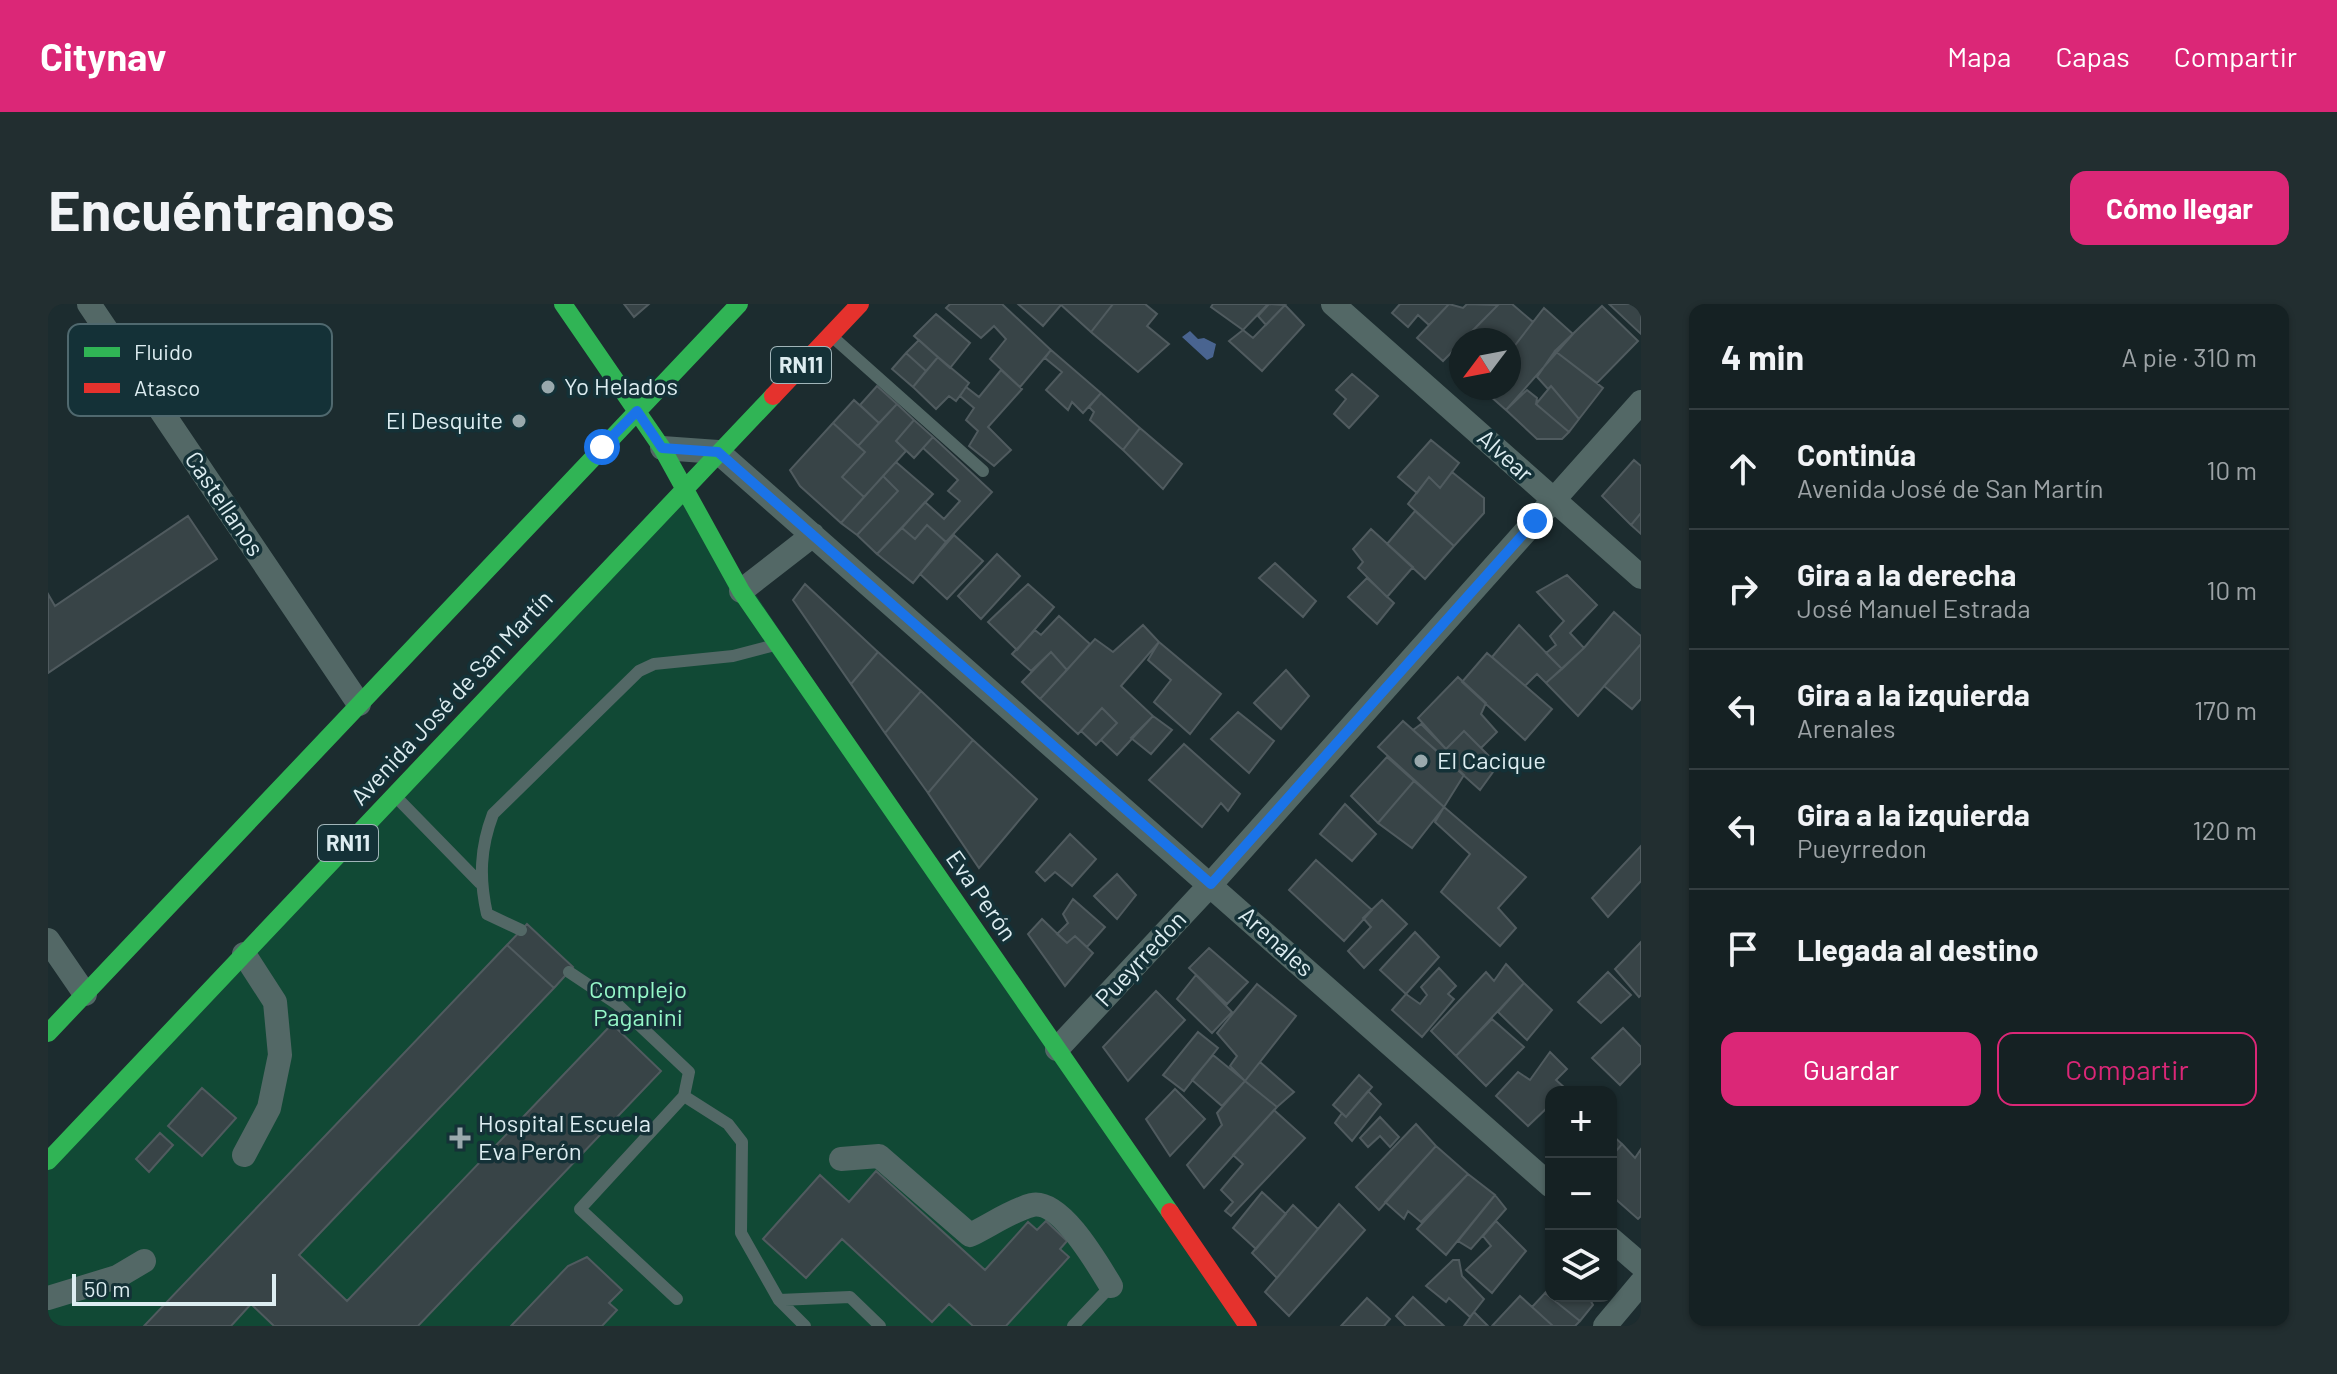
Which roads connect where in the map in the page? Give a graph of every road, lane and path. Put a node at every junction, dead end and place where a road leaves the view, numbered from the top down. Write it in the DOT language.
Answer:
graph roads {
  1 [pos="89,304"];
  2 [pos="563,304"];
  3 [pos="739,304"];
  4 [pos="860,304"];
  5 [pos="1333,304"];
  6 [pos="102,324"];
  7 [pos="830,335"];
  8 [pos="1641,402"];
  9 [pos="637,411"];
  10 [pos="165,416"];
  11 [pos="662,448"];
  12 [pos="718,452"];
  13 [pos="983,471"];
  14 [pos="684,488"];
  15 [pos="1554,500"];
  16 [pos="813,535"];
  17 [pos="1641,577"];
  18 [pos="741,591"];
  19 [pos="778,644"];
  20 [pos="359,704"];
  21 [pos="394,794"];
  22 [pos="480,883"];
  23 [pos="1211,884"];
  24 [pos="521,930"];
  25 [pos="48,940"];
  26 [pos="244,954"];
  27 [pos="569,972"];
  28 [pos="85,994"];
  29 [pos="48,1033"];
  30 [pos="1057,1049"];
  31 [pos="684,1096"];
  32 [pos="244,1155"];
  33 [pos="841,1159"];
  34 [pos="48,1161"];
  35 [pos="1545,1181"];
  36 [pos="1617,1244"];
  37 [pos="144,1261"];
  38 [pos="1641,1265"];
  39 [pos="1641,1283"];
  40 [pos="1111,1286"];
  41 [pos="48,1298"];
  42 [pos="677,1299"];
  43 [pos="779,1300"];
  44 [pos="805,1326"];
  45 [pos="880,1326"];
  46 [pos="1073,1326"];
  47 [pos="1248,1326"];
  48 [pos="1605,1326"];
  1 -- 6 [label="street, Castellanos"];
  2 -- 9 [label="main road, Eva Perón"];
  3 -- 9 [label="main road"];
  4 -- 7 [label="main road, Avenida José de San Martín / RN11"];
  5 -- 15 [label="street, Alvear"];
  7 -- 12 [label="main road, Avenida José de San Martín / RN11"];
  7 -- 13 [label="lane"];
  8 -- 15 [label="street, Pueyrredon"];
  9 -- 11 [label="main road, Eva Perón"];
  9 -- 20 [label="main road"];
  10 -- 20 [label="street, Castellanos"];
  11 -- 12 [label="street"];
  11 -- 14 [label="main road, Eva Perón"];
  12 -- 14 [label="main road, Avenida José de San Martín / RN11"];
  12 -- 16 [label="street, Arenales"];
  14 -- 18 [label="main road, Eva Perón"];
  14 -- 21 [label="main road, Avenida José de San Martín / RN11"];
  15 -- 17 [label="street, Alvear"];
  15 -- 23 [label="street, Pueyrredon"];
  16 -- 18 [label="street"];
  16 -- 23 [label="street, Arenales"];
  18 -- 19 [label="main road, Eva Perón"];
  19 -- 22 [label="lane"];
  19 -- 30 [label="main road, Eva Perón"];
  20 -- 28 [label="main road"];
  21 -- 22 [label="lane"];
  21 -- 26 [label="main road, Avenida José de San Martín / RN11"];
  22 -- 24 [label="lane"];
  23 -- 30 [label="street, Pueyrredon"];
  23 -- 35 [label="street, Arenales"];
  25 -- 28 [label="street"];
  26 -- 32 [label="street"];
  26 -- 34 [label="main road, Avenida José de San Martín / RN11"];
  27 -- 31 [label="lane"];
  28 -- 29 [label="main road"];
  30 -- 47 [label="main road, Eva Perón"];
  31 -- 42 [label="lane"];
  31 -- 43 [label="lane"];
  33 -- 40 [label="street"];
  36 -- 38 [label="street"];
  37 -- 41 [label="street"];
  39 -- 48 [label="street"];
  40 -- 46 [label="lane"];
  43 -- 44 [label="lane"];
  43 -- 45 [label="lane"];
}
